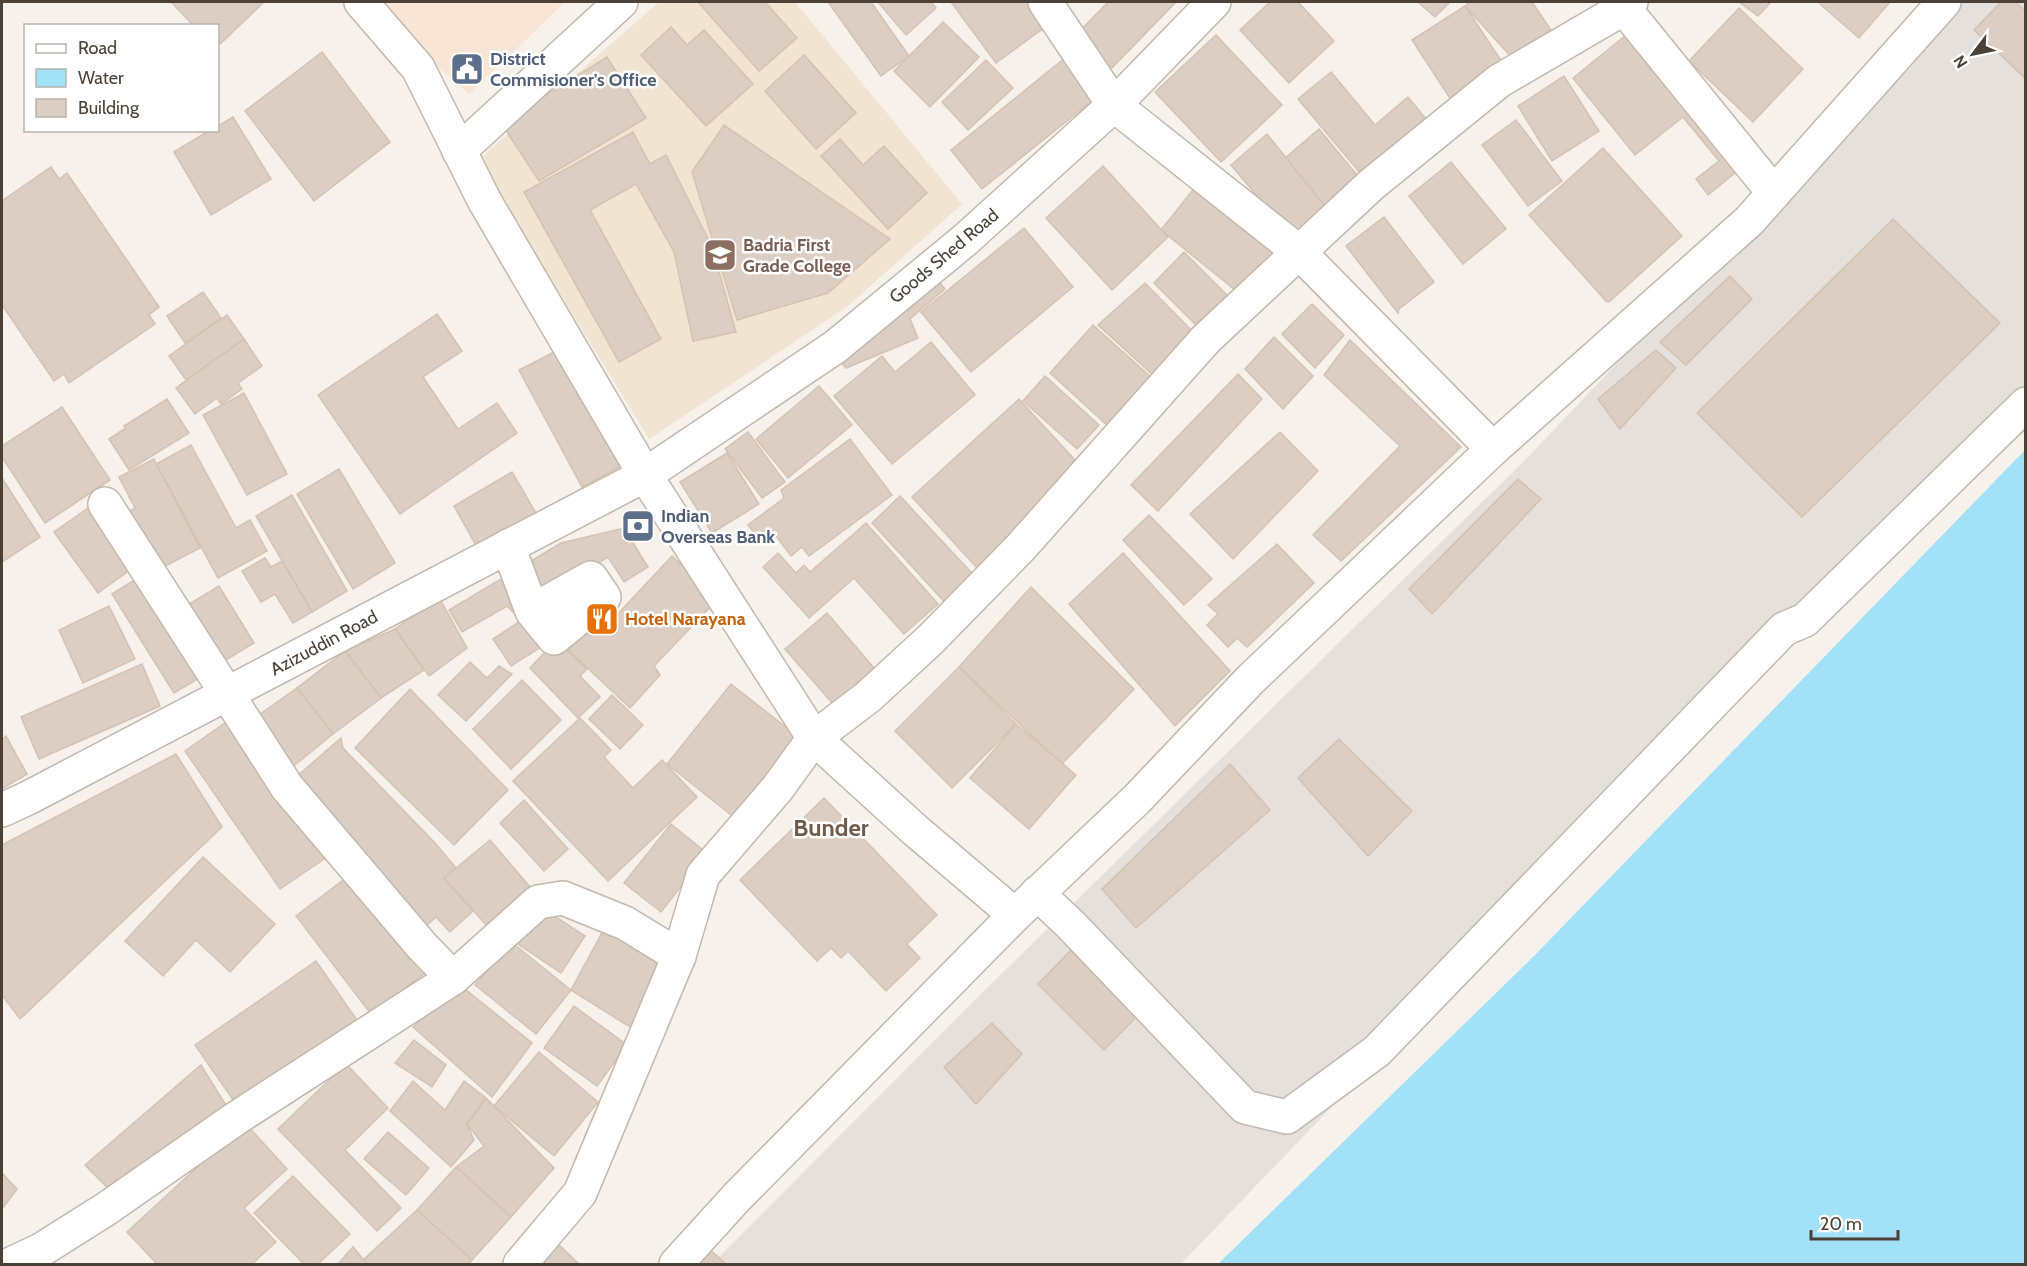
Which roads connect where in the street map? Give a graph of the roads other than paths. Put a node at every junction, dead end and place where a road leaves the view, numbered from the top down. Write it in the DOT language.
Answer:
graph roads {
  1 [pos="361,2"];
  2 [pos="621,2"];
  3 [pos="1045,2"];
  4 [pos="1214,2"];
  5 [pos="1944,2"];
  6 [pos="1628,5"];
  7 [pos="1114,105"];
  8 [pos="459,151"];
  9 [pos="1774,194"];
  10 [pos="1299,252"];
  11 [pos="2025,404"];
  12 [pos="1493,449"];
  13 [pos="645,475"];
  14 [pos="105,504"];
  15 [pos="508,546"];
  16 [pos="532,611"];
  17 [pos="228,693"];
  18 [pos="814,738"];
  19 [pos="2,810"];
  20 [pos="1026,904"];
  21 [pos="679,956"];
  22 [pos="453,978"];
  23 [pos="2,1242"];
  24 [pos="52,1257"];
  25 [pos="11,1264"];
  26 [pos="520,1264"];
  27 [pos="676,1264"];
  1 -- 8 [label="street"];
  2 -- 8 [label="street"];
  3 -- 7 [label="street"];
  4 -- 7 [label="street, Goods Shed Road"];
  5 -- 9 [label="street"];
  6 -- 9 [label="street"];
  6 -- 10 [label="street"];
  7 -- 10 [label="street"];
  7 -- 13 [label="street, Goods Shed Road"];
  8 -- 13 [label="street"];
  9 -- 12 [label="street"];
  10 -- 12 [label="street"];
  10 -- 18 [label="street"];
  11 -- 20 [label="street"];
  12 -- 20 [label="street"];
  13 -- 15 [label="street, Azizuddin Road"];
  13 -- 18 [label="street"];
  14 -- 17 [label="street"];
  15 -- 16 [label="street"];
  15 -- 17 [label="street, Azizuddin Road"];
  17 -- 19 [label="street, Azizuddin Road"];
  17 -- 22 [label="street"];
  18 -- 20 [label="street"];
  18 -- 21 [label="street"];
  20 -- 27 [label="street"];
  21 -- 22 [label="street"];
  21 -- 26 [label="street"];
  22 -- 24 [label="street"];
  23 -- 24 [label="street"];
  24 -- 25 [label="street"];
}
